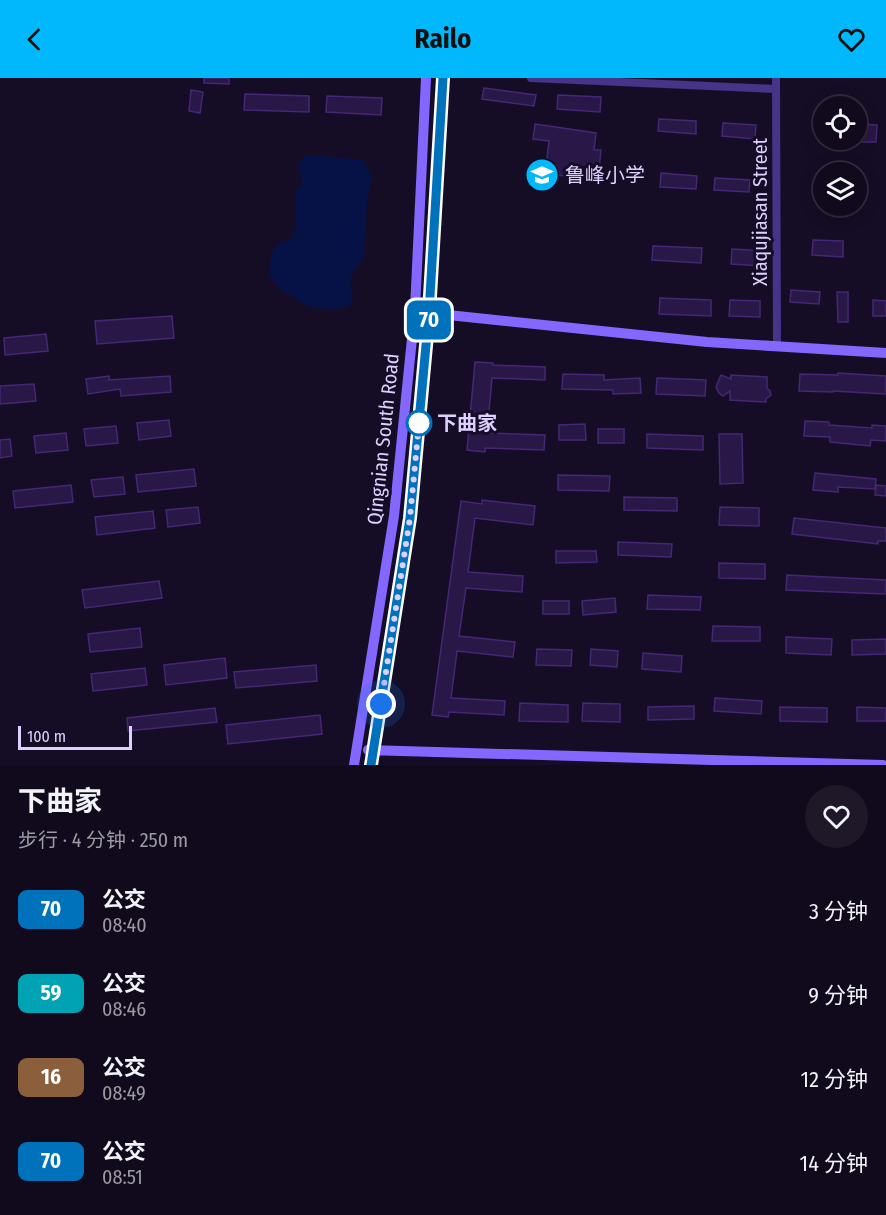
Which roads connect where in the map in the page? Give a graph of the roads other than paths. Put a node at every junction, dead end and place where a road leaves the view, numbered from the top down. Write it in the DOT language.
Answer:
graph roads {
  1 [pos="426,78"];
  2 [pos="443,78"];
  3 [pos="531,78"];
  4 [pos="558,78"];
  5 [pos="776,78"];
  6 [pos="776,89"];
  7 [pos="429,313"];
  8 [pos="777,346"];
  9 [pos="886,353"];
  10 [pos="357,749"];
  11 [pos="374,751"];
  12 [pos="354,765"];
  13 [pos="371,765"];
  14 [pos="883,765"];
  1 -- 10 [label="main road, Qingnian South Road"];
  2 -- 7 [label="main road, Qingnian South Road"];
  3 -- 4 [label="street"];
  4 -- 6 [label="street"];
  5 -- 6 [label="street, Xiaqujiasan Street"];
  6 -- 8 [label="street, Xiaqujiasan Street"];
  7 -- 8 [label="main road"];
  7 -- 11 [label="main road, Qingnian South Road"];
  8 -- 9 [label="main road"];
  10 -- 11 [label="main road"];
  10 -- 12 [label="main road, Qingnian South Road"];
  11 -- 13 [label="main road, Qingnian South Road"];
  11 -- 14 [label="main road"];
}
